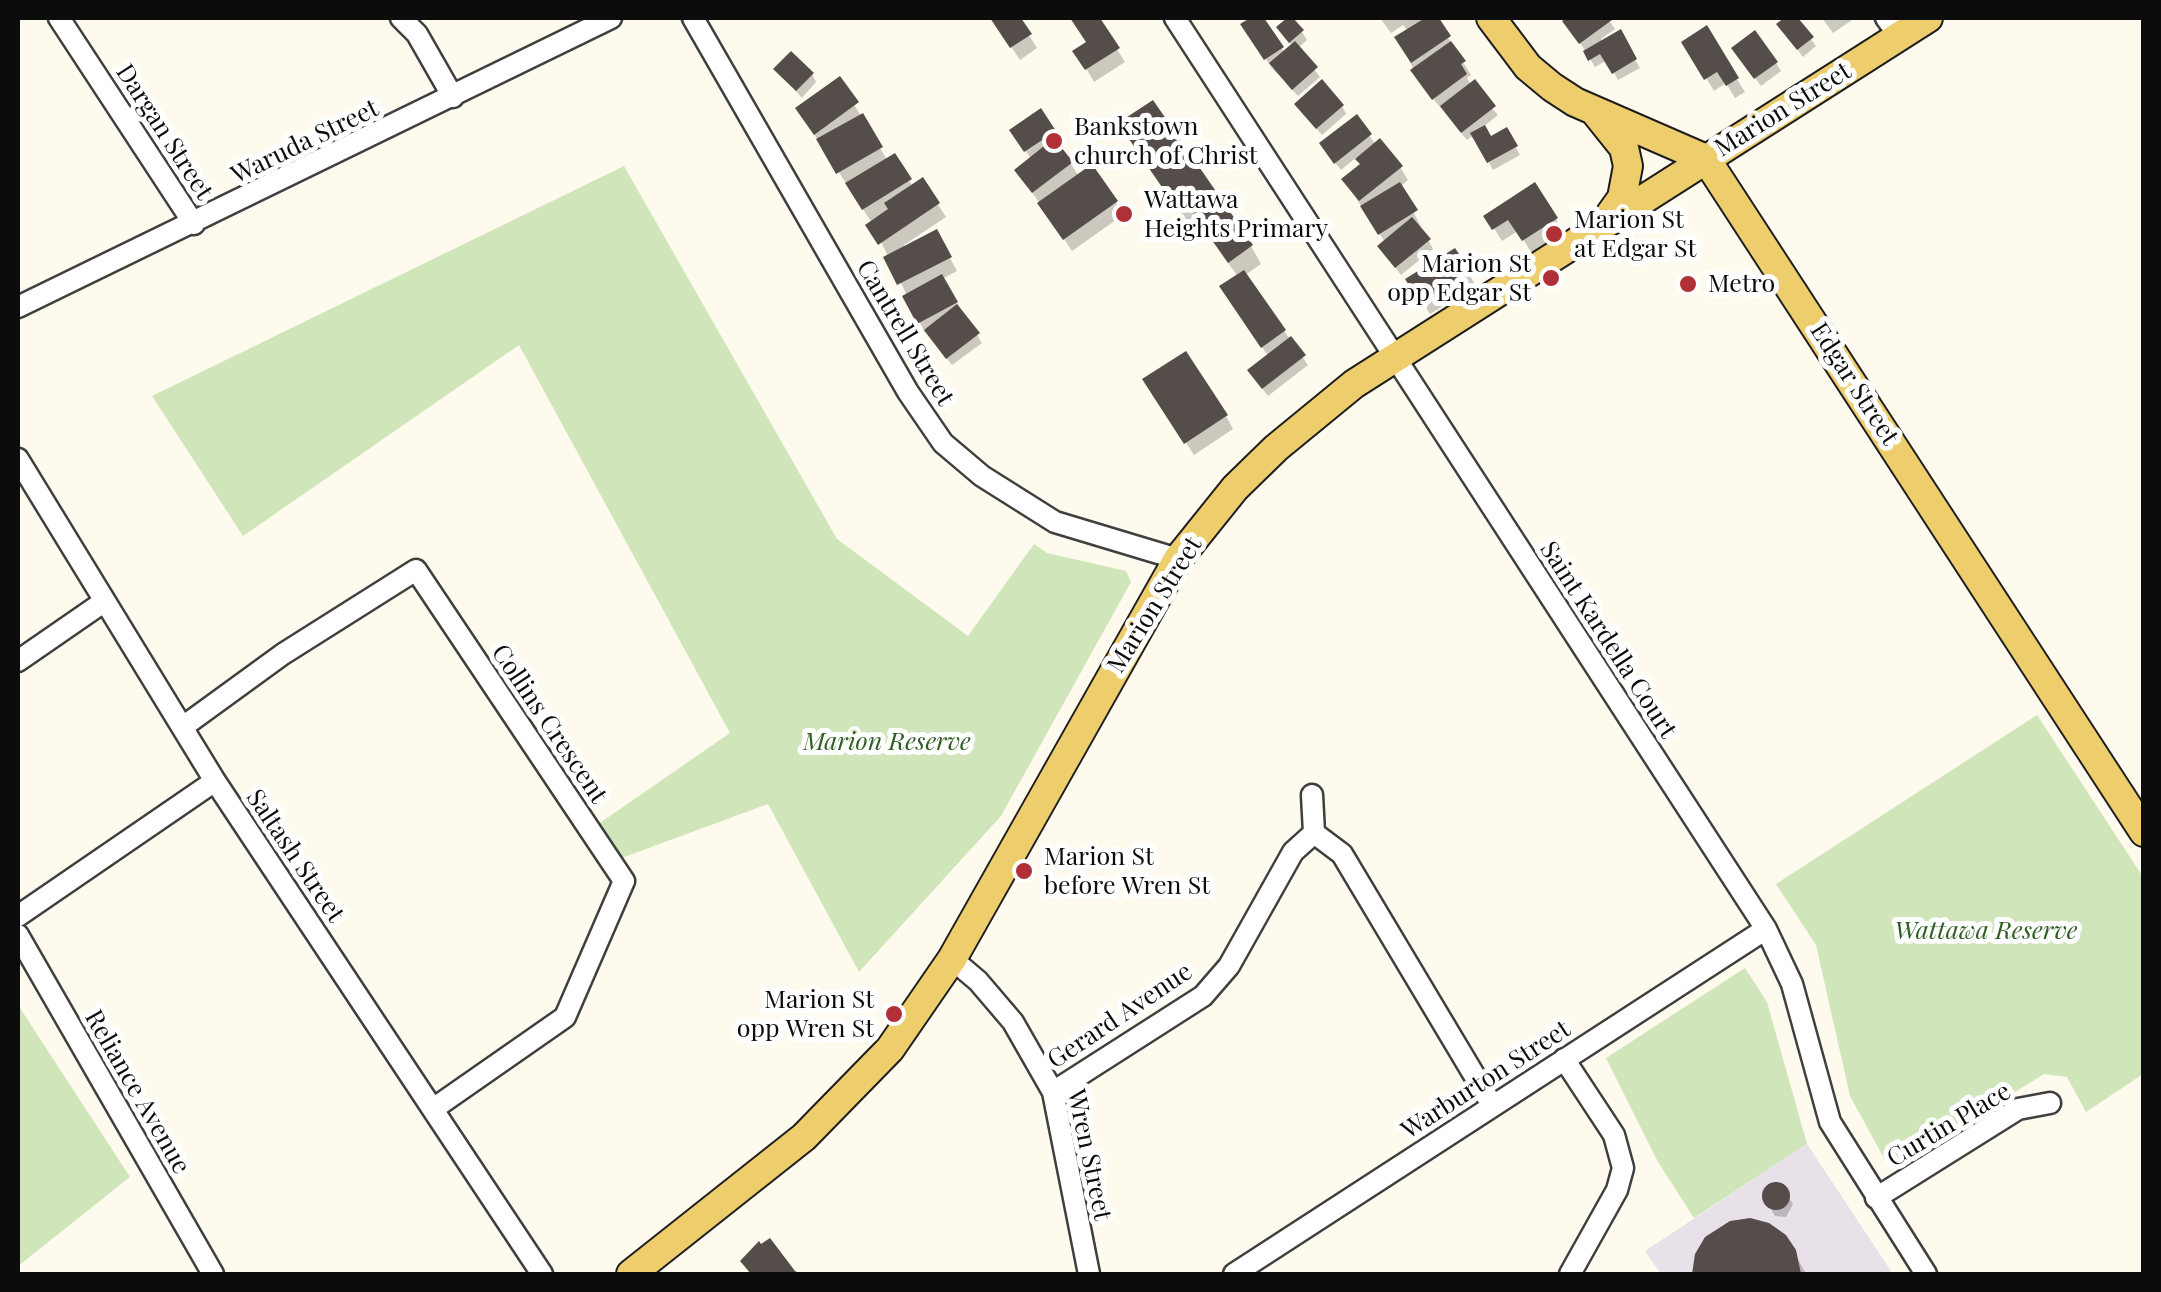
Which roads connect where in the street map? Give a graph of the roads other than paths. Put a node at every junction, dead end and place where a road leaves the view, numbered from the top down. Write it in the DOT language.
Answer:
graph roads {
  1 [pos="59,18"];
  2 [pos="401,18"];
  3 [pos="611,18"];
  4 [pos="693,18"];
  5 [pos="1175,18"];
  6 [pos="1491,18"];
  7 [pos="1928,18"];
  8 [pos="1893,27"];
  9 [pos="453,98"];
  10 [pos="1592,108"];
  11 [pos="1706,159"];
  12 [pos="194,224"];
  13 [pos="1603,224"];
  14 [pos="18,307"];
  15 [pos="1396,357"];
  16 [pos="18,460"];
  17 [pos="1178,559"];
  18 [pos="102,603"];
  19 [pos="18,661"];
  20 [pos="184,726"];
  21 [pos="215,781"];
  22 [pos="1312,794"];
  23 [pos="2144,832"];
  24 [pos="1314,834"];
  25 [pos="18,916"];
  26 [pos="1766,930"];
  27 [pos="18,935"];
  28 [pos="952,959"];
  29 [pos="1564,1059"];
  30 [pos="1053,1092"];
  31 [pos="2050,1103"];
  32 [pos="1492,1105"];
  33 [pos="433,1109"];
  34 [pos="1876,1198"];
  35 [pos="211,1274"];
  36 [pos="542,1274"];
  37 [pos="631,1274"];
  38 [pos="1089,1274"];
  39 [pos="1234,1274"];
  40 [pos="1570,1274"];
  41 [pos="1926,1274"];
  1 -- 12 [label="street, Dargan Street"];
  2 -- 9 [label="street"];
  3 -- 9 [label="street, Waruda Street"];
  4 -- 17 [label="street, Cantrell Street"];
  5 -- 15 [label="street, Saint Kardella Court"];
  6 -- 10 [label="main road"];
  7 -- 8 [label="main road, Marion Street"];
  8 -- 11 [label="main road, Marion Street"];
  9 -- 12 [label="street, Waruda Street"];
  10 -- 11 [label="main road"];
  10 -- 13 [label="main road"];
  11 -- 13 [label="main road, Marion Street"];
  11 -- 23 [label="main road, Edgar Street"];
  12 -- 14 [label="street, Waruda Street"];
  13 -- 15 [label="main road, Marion Street"];
  15 -- 17 [label="main road, Marion Street"];
  15 -- 26 [label="street, Saint Kardella Court"];
  16 -- 18 [label="street, Saltash Street"];
  17 -- 28 [label="main road, Marion Street"];
  18 -- 19 [label="street"];
  18 -- 20 [label="street, Saltash Street"];
  20 -- 21 [label="street, Saltash Street"];
  20 -- 33 [label="street, Collins Crescent"];
  21 -- 25 [label="street"];
  21 -- 33 [label="street, Saltash Street"];
  22 -- 24 [label="street"];
  24 -- 30 [label="street, Gerard Avenue"];
  24 -- 32 [label="street"];
  26 -- 29 [label="street, Warburton Street"];
  26 -- 34 [label="street, Saint Kardella Court"];
  27 -- 35 [label="street, Reliance Avenue"];
  28 -- 30 [label="street, Wren Street"];
  28 -- 37 [label="main road, Marion Street"];
  29 -- 32 [label="street, Warburton Street"];
  29 -- 40 [label="street"];
  30 -- 38 [label="street, Wren Street"];
  31 -- 34 [label="street, Curtin Place"];
  32 -- 39 [label="street, Warburton Street"];
  33 -- 36 [label="street, Saltash Street"];
  34 -- 41 [label="street, Saint Kardella Court"];
}
